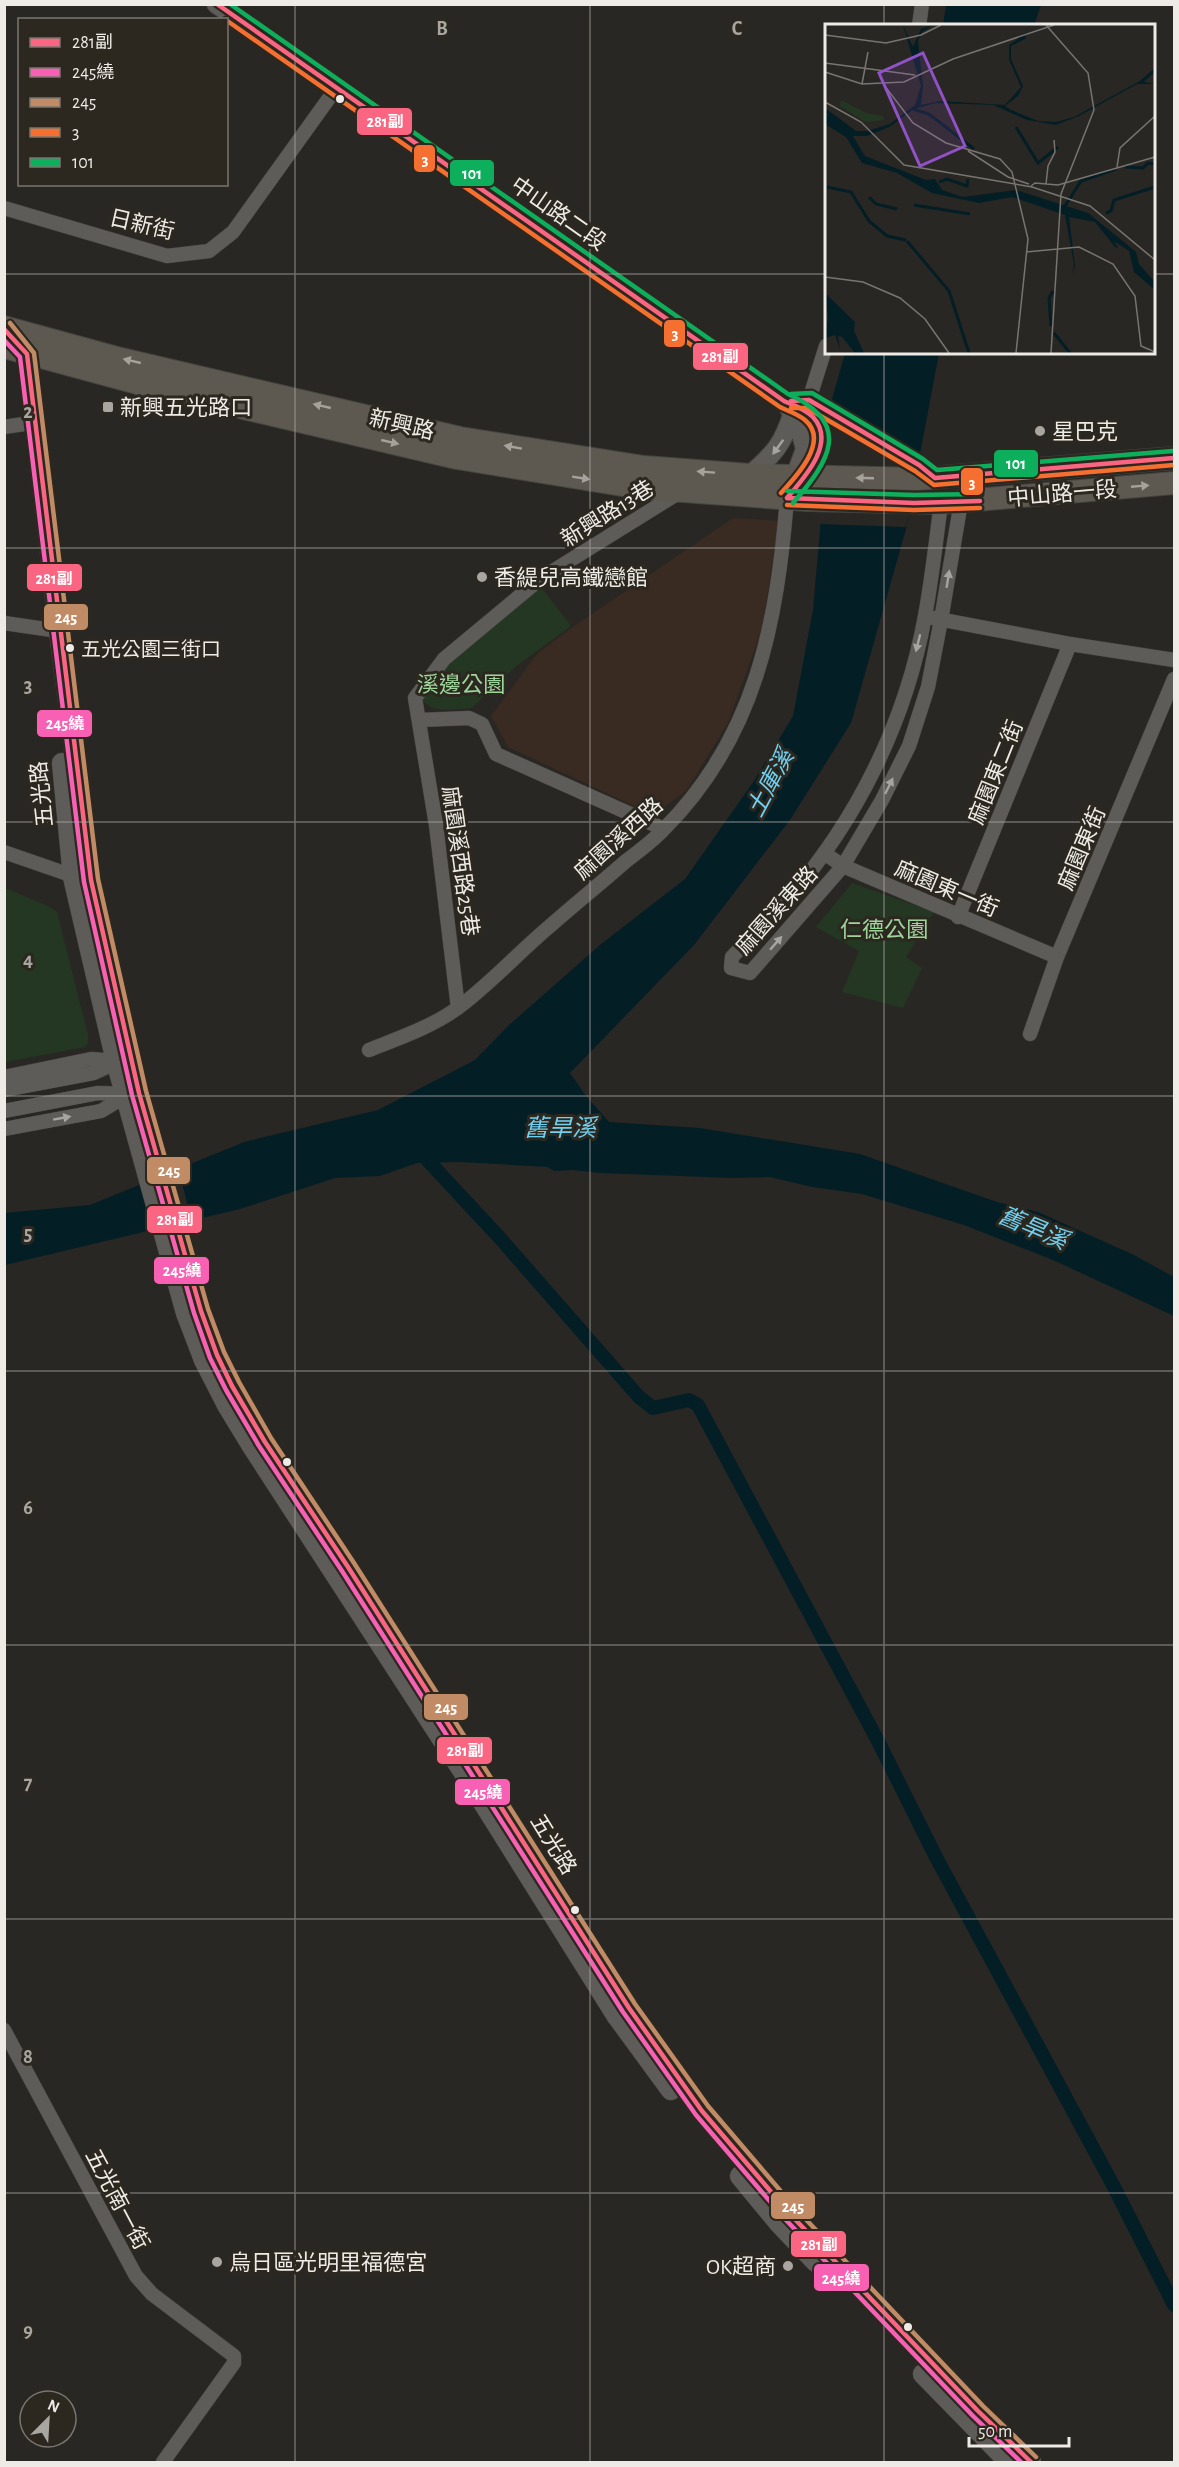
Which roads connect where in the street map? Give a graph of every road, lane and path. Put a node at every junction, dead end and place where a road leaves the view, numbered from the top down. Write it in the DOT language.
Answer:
graph roads {
  1 [pos="216,4"];
  2 [pos="922,4"];
  3 [pos="919,24"];
  4 [pos="337,87"];
  5 [pos="4,208"];
  6 [pos="9,339"];
  7 [pos="825,349"];
  8 [pos="809,400"];
  9 [pos="789,406"];
  10 [pos="24,424"];
  11 [pos="4,427"];
  12 [pos="1174,458"];
  13 [pos="924,474"];
  14 [pos="750,475"];
  15 [pos="805,476"];
  16 [pos="1174,483"];
  17 [pos="680,492"];
  18 [pos="797,499"];
  19 [pos="914,503"];
  20 [pos="951,503"];
  21 [pos="925,617"];
  22 [pos="941,620"];
  23 [pos="4,623"];
  24 [pos="52,630"];
  25 [pos="1070,644"];
  26 [pos="1174,660"];
  27 [pos="1174,679"];
  28 [pos="420,720"];
  29 [pos="664,829"];
  30 [pos="4,852"];
  31 [pos="824,852"];
  32 [pos="843,866"];
  33 [pos="82,878"];
  34 [pos="958,916"];
  35 [pos="1057,957"];
  36 [pos="458,1008"];
  37 [pos="1030,1034"];
  38 [pos="369,1050"];
  39 [pos="123,1060"];
  40 [pos="4,1077"];
  41 [pos="4,1090"];
  42 [pos="132,1094"];
  43 [pos="4,1111"];
  44 [pos="4,1129"];
  45 [pos="184,1276"];
  46 [pos="6,2036"];
  47 [pos="163,2463"];
  48 [pos="1009,2463"];
  49 [pos="1031,2463"];
  1 -- 4 [label="street, 中山路二段"];
  2 -- 3 [label="street"];
  4 -- 5 [label="street, 日新街"];
  4 -- 9 [label="street, 中山路二段"];
  6 -- 10 [label="main road, 五光路"];
  14 -- 6 [label="main road, 新興路, one-way"];
  6 -- 17 [label="main road, 新興路, one-way"];
  6 -- 24 [label="main road, 五光路"];
  7 -- 8 [label="street"];
  8 -- 9 [label="street"];
  8 -- 13 [label="street"];
  9 -- 14 [label="street, one-way"];
  9 -- 15 [label="street, 中山路二段"];
  10 -- 11 [label="street"];
  10 -- 24 [label="main road, 五光路"];
  12 -- 13 [label="main road, 中山路一段"];
  13 -- 15 [label="main road, 中山路一段, one-way"];
  14 -- 15 [label="main road, 新興路"];
  15 -- 18 [label="street, 中山路二段"];
  20 -- 16 [label="main road, 中山路一段, one-way"];
  17 -- 18 [label="main road, 新興路"];
  17 -- 28 [label="street, 新興路13巷"];
  18 -- 19 [label="main road, 新興路"];
  18 -- 29 [label="street, 麻園溪西路"];
  19 -- 20 [label="main road, 中山路一段"];
  20 -- 21 [label="street, 麻園溪東路"];
  22 -- 20 [label="street, 麻園溪東路, one-way"];
  21 -- 22 [label="street"];
  21 -- 31 [label="street, 麻園溪東路, one-way"];
  22 -- 25 [label="street"];
  32 -- 22 [label="street, 麻園溪東路, one-way"];
  23 -- 24 [label="street"];
  24 -- 33 [label="main road, 五光路"];
  25 -- 26 [label="street"];
  25 -- 34 [label="street, 麻園東二街"];
  27 -- 35 [label="street, 麻園東街"];
  28 -- 29 [label="street"];
  28 -- 36 [label="street, 麻園溪西路25巷"];
  29 -- 36 [label="street, 麻園溪西路"];
  30 -- 33 [label="street"];
  31 -- 32 [label="street, 麻園東一街"];
  31 -- 32 [label="street, 麻園溪東路, one-way"];
  32 -- 34 [label="street, 麻園東一街"];
  33 -- 39 [label="main road, 五光路"];
  34 -- 35 [label="street, 麻園東一街"];
  35 -- 37 [label="street, 麻園東街"];
  36 -- 38 [label="street, 麻園溪西路"];
  39 -- 40 [label="street"];
  39 -- 41 [label="street"];
  39 -- 42 [label="main road, 五光路"];
  42 -- 43 [label="street"];
  44 -- 42 [label="street, one-way"];
  42 -- 45 [label="main road, 五光路"];
  45 -- 48 [label="main road, 五光路"];
  45 -- 49 [label="main road, 五光路"];
  46 -- 47 [label="street, 五光南一街"];
}
